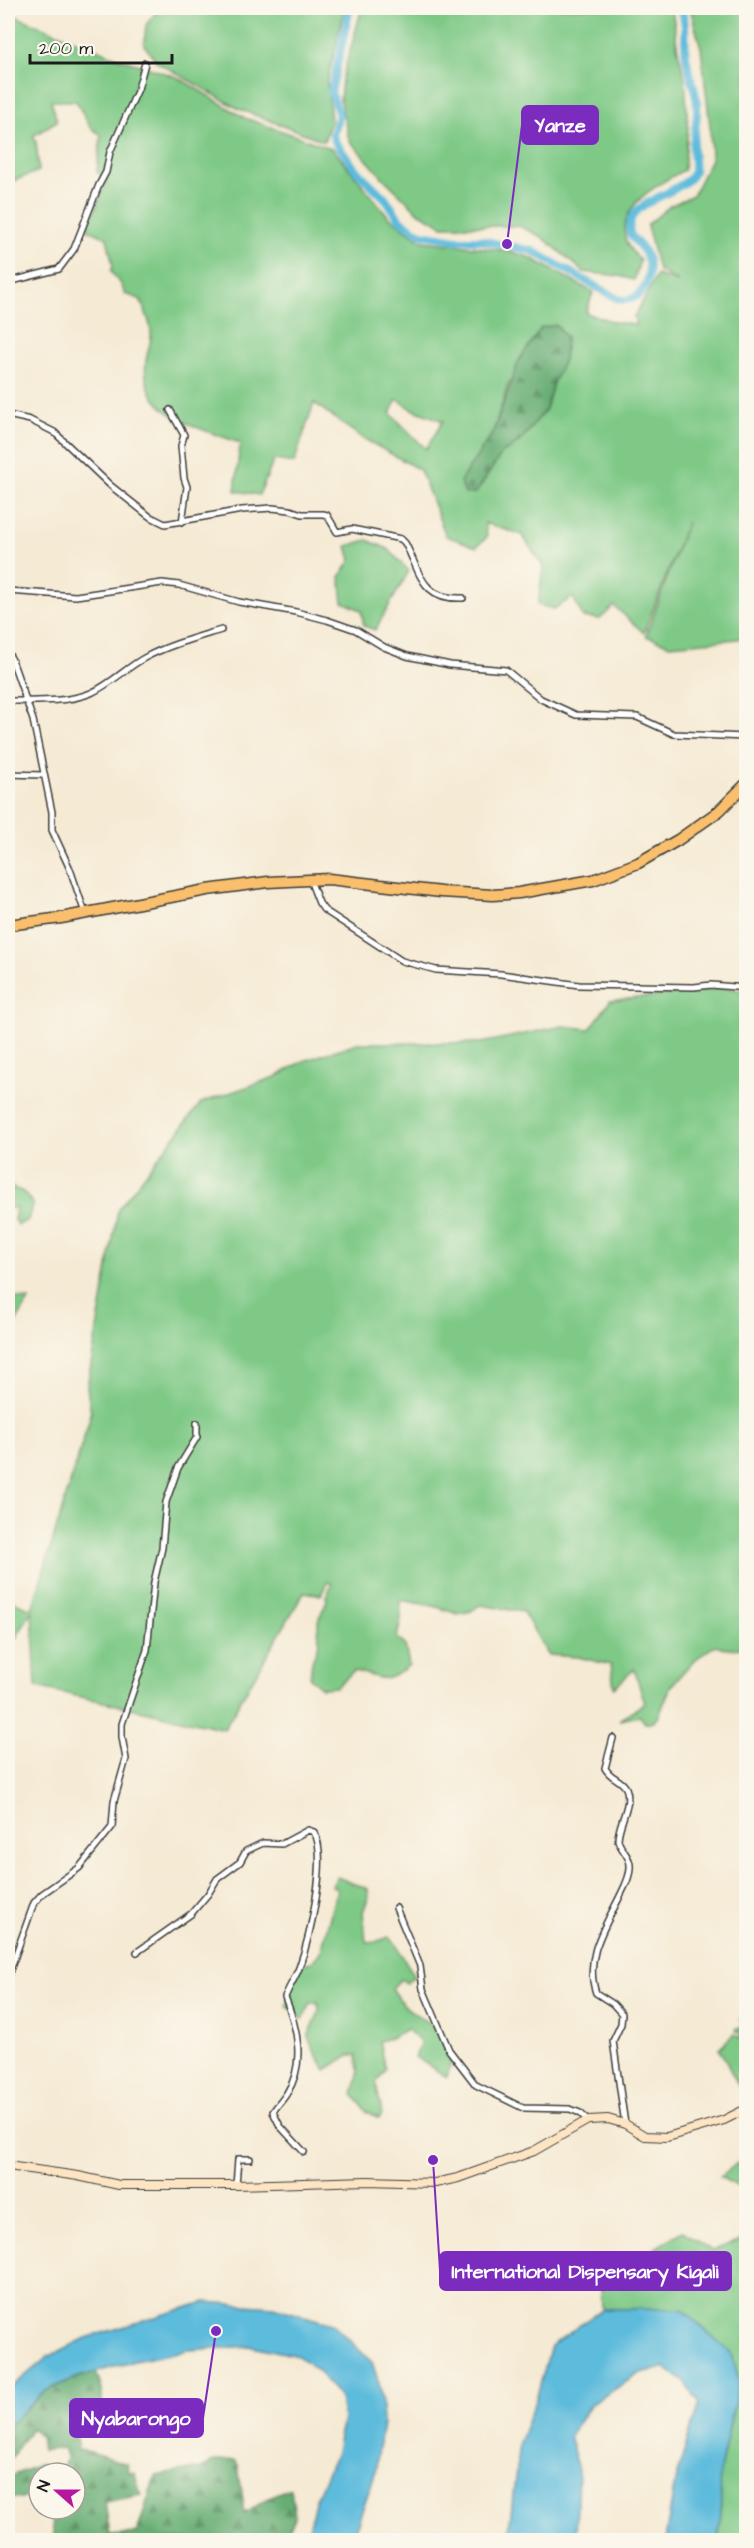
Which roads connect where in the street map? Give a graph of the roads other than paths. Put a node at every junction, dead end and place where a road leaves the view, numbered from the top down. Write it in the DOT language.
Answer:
graph roads {
  1 [pos="146,63"];
  2 [pos="8,282"];
  3 [pos="170,410"];
  4 [pos="8,415"];
  5 [pos="182,522"];
  6 [pos="8,591"];
  7 [pos="462,598"];
  8 [pos="221,630"];
  9 [pos="8,653"];
  10 [pos="8,701"];
  11 [pos="27,702"];
  12 [pos="747,737"];
  13 [pos="8,774"];
  14 [pos="42,775"];
  15 [pos="747,784"];
  16 [pos="310,880"];
  17 [pos="85,913"];
  18 [pos="8,925"];
  19 [pos="747,988"];
  20 [pos="197,1423"];
  21 [pos="613,1738"];
  22 [pos="396,1908"];
  23 [pos="137,1952"];
  24 [pos="8,1976"];
  25 [pos="747,2109"];
  26 [pos="588,2120"];
  27 [pos="625,2124"];
  28 [pos="304,2152"];
  29 [pos="250,2159"];
  30 [pos="8,2166"];
  31 [pos="236,2185"];
  1 -- 2 [label="street"];
  3 -- 5 [label="street"];
  4 -- 5 [label="street"];
  5 -- 7 [label="street"];
  6 -- 12 [label="street"];
  8 -- 11 [label="street"];
  9 -- 11 [label="street"];
  10 -- 11 [label="street"];
  11 -- 14 [label="street"];
  13 -- 14 [label="street"];
  14 -- 17 [label="street"];
  15 -- 16 [label="highway"];
  16 -- 17 [label="highway"];
  16 -- 19 [label="street"];
  17 -- 18 [label="highway"];
  20 -- 24 [label="street"];
  21 -- 27 [label="street"];
  22 -- 26 [label="street"];
  23 -- 28 [label="street"];
  25 -- 27 [label="main road"];
  26 -- 27 [label="main road"];
  26 -- 31 [label="main road"];
  29 -- 31 [label="street"];
  30 -- 31 [label="main road"];
}
